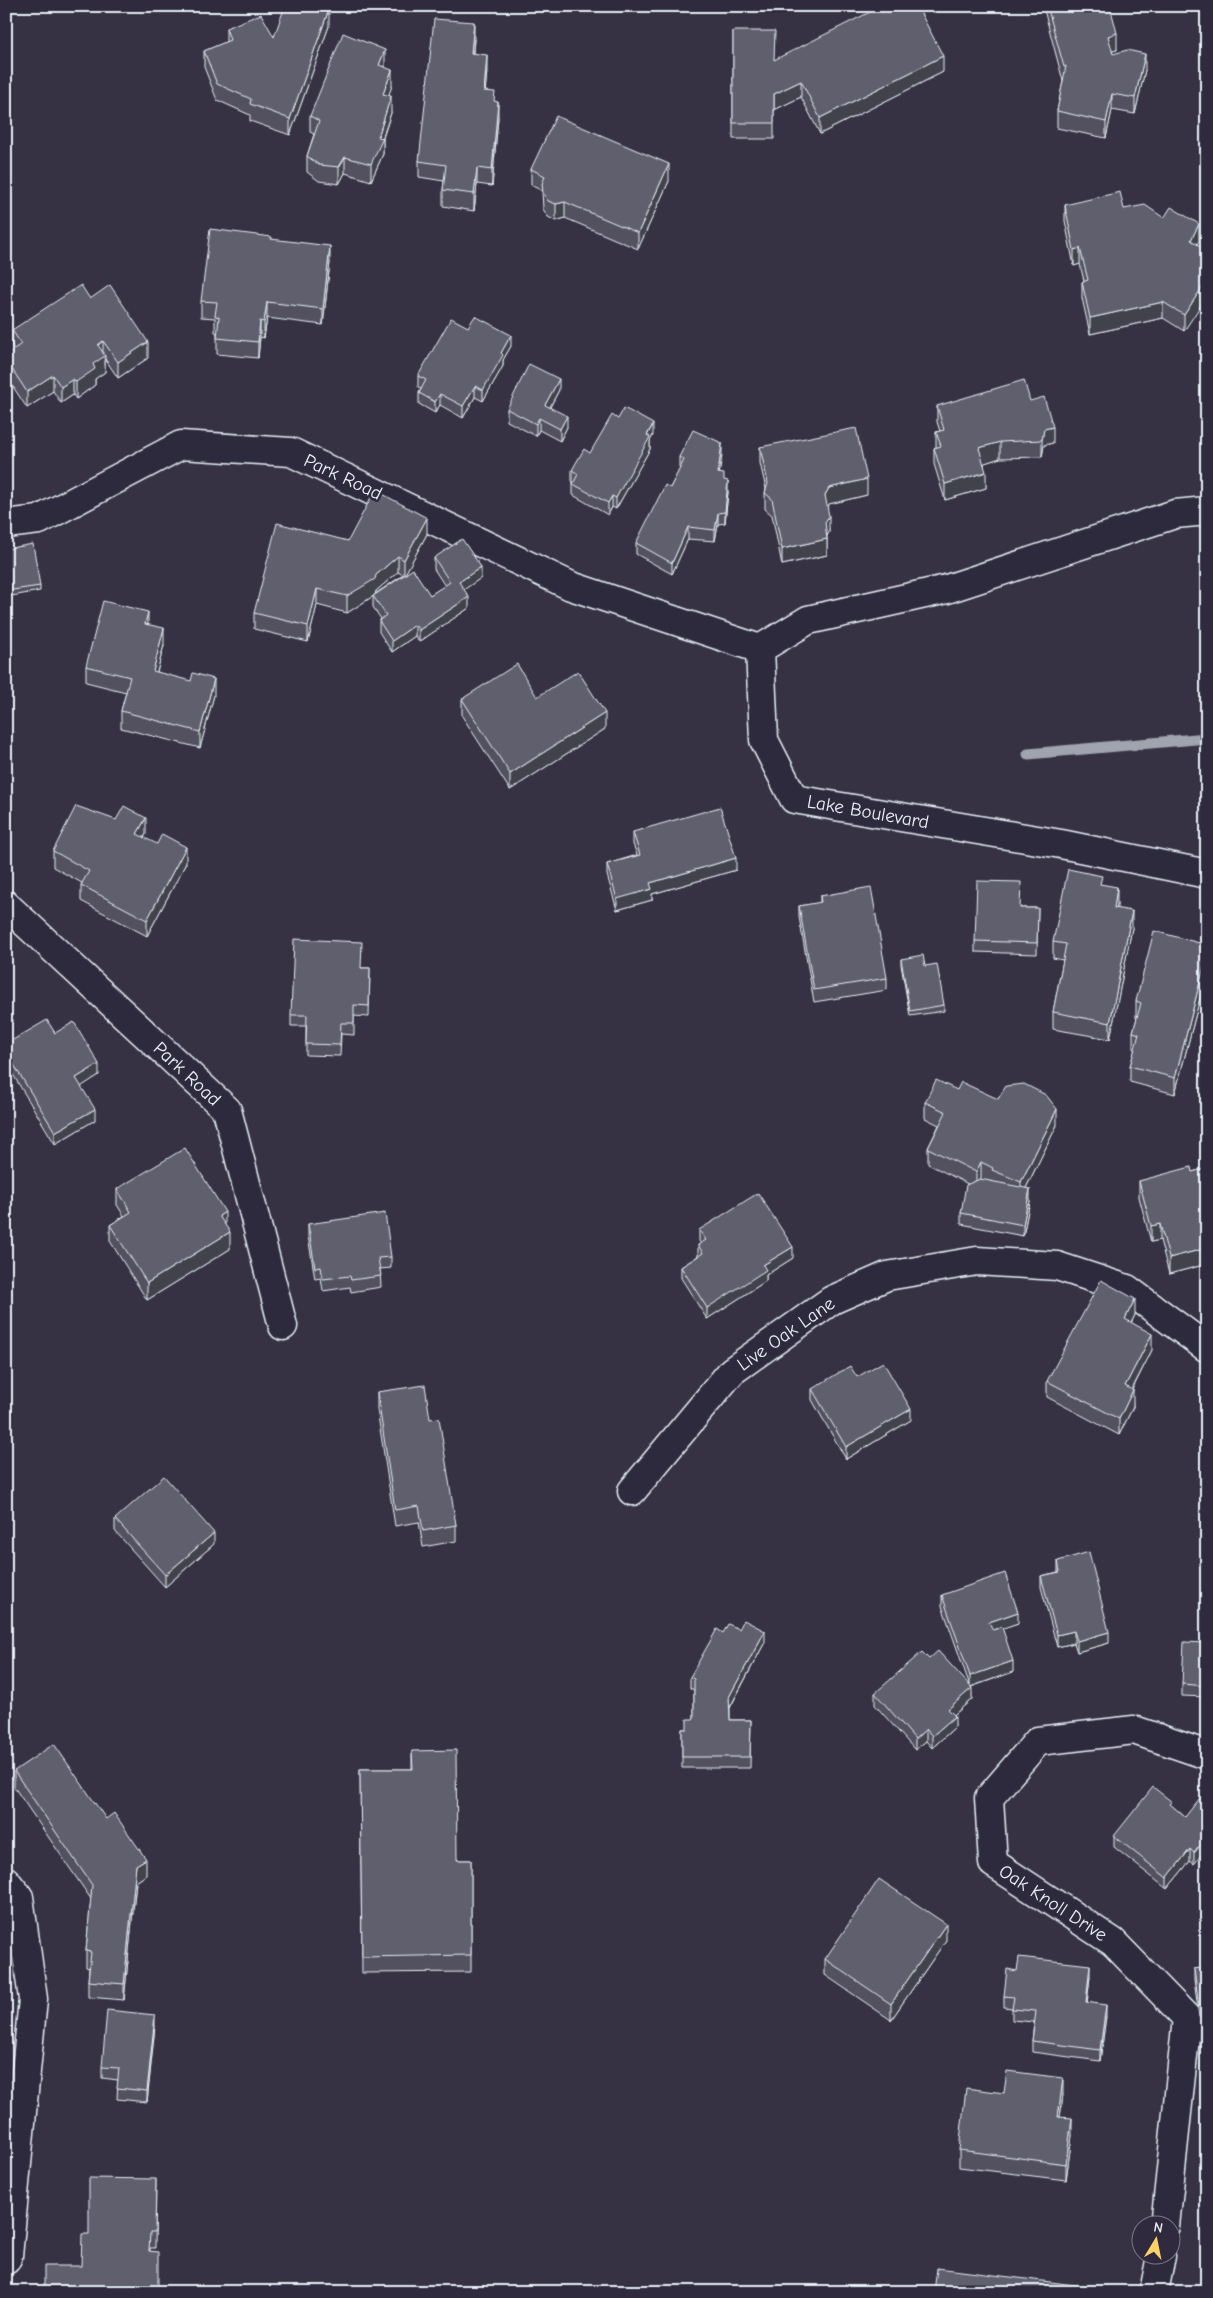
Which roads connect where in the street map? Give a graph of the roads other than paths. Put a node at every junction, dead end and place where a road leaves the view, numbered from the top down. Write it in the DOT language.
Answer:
graph roads {
  1 [pos="1207,511"];
  2 [pos="6,524"];
  3 [pos="760,648"];
  4 [pos="1207,874"];
  5 [pos="6,905"];
  6 [pos="283,1326"];
  7 [pos="1207,1348"];
  8 [pos="632,1491"];
  9 [pos="1207,1755"];
  10 [pos="6,1881"];
  11 [pos="1166,2216"];
  12 [pos="6,2260"];
  13 [pos="1159,2266"];
  14 [pos="1154,2292"];
  1 -- 3 [label="street"];
  2 -- 3 [label="street, Park Road"];
  3 -- 4 [label="street, Lake Boulevard"];
  5 -- 6 [label="street, Park Road"];
  7 -- 8 [label="street, Live Oak Lane"];
  9 -- 11 [label="street, Oak Knoll Drive"];
  10 -- 12 [label="street"];
  13 -- 14 [label="street"];
}
